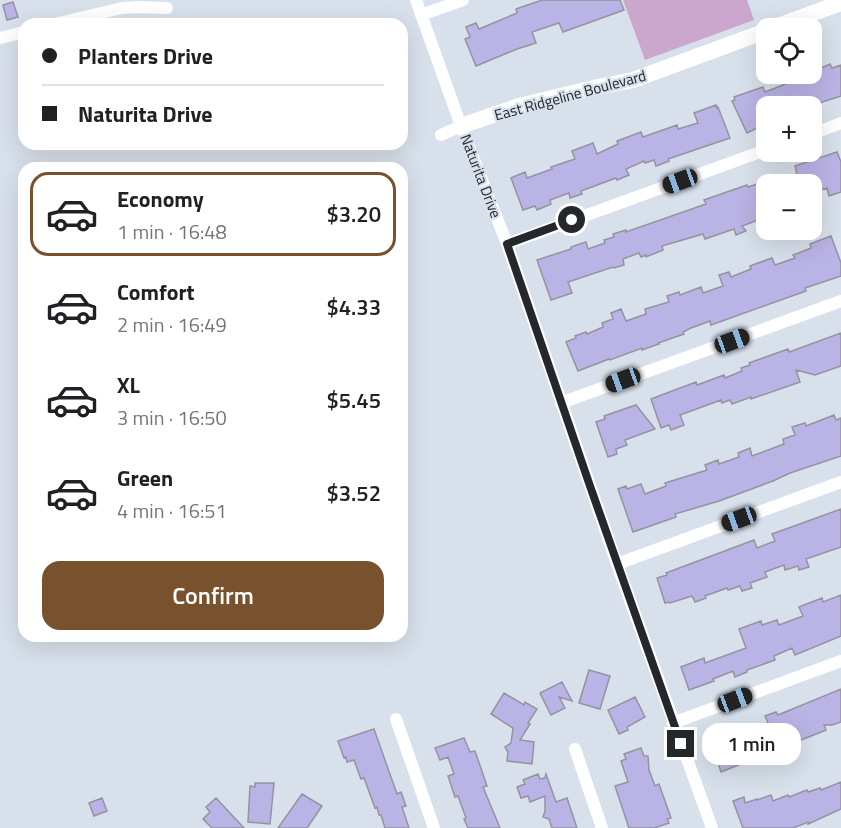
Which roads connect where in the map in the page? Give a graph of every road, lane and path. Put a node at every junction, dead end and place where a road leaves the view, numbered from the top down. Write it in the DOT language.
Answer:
graph roads {
  1 [pos="416,0"];
  2 [pos="462,0"];
  3 [pos="841,3"];
  4 [pos="167,8"];
  5 [pos="421,15"];
  6 [pos="80,18"];
  7 [pos="800,18"];
  8 [pos="18,34"];
  9 [pos="756,34"];
  10 [pos="0,38"];
  11 [pos="841,123"];
  12 [pos="461,126"];
  13 [pos="822,130"];
  14 [pos="441,135"];
  15 [pos="756,154"];
  16 [pos="507,244"];
  17 [pos="841,301"];
  18 [pos="561,404"];
  19 [pos="841,482"];
  20 [pos="617,564"];
  21 [pos="841,661"];
  22 [pos="396,719"];
  23 [pos="673,723"];
  24 [pos="575,749"];
  25 [pos="434,828"];
  26 [pos="602,828"];
  27 [pos="711,828"];
  1 -- 5 [label="street, Naturita Drive"];
  2 -- 5 [label="street"];
  3 -- 7 [label="street"];
  4 -- 6 [label="street"];
  5 -- 12 [label="street, Naturita Drive"];
  8 -- 10 [label="street"];
  9 -- 12 [label="street, East Ridgeline Boulevard"];
  11 -- 13 [label="street"];
  12 -- 14 [label="street, East Ridgeline Boulevard"];
  12 -- 16 [label="street, Naturita Drive"];
  15 -- 16 [label="street"];
  16 -- 18 [label="street, Naturita Drive"];
  17 -- 18 [label="street"];
  18 -- 20 [label="street, Naturita Drive"];
  19 -- 20 [label="street"];
  20 -- 23 [label="street, Naturita Drive"];
  21 -- 23 [label="street"];
  22 -- 25 [label="street"];
  23 -- 27 [label="street, Naturita Drive"];
  24 -- 26 [label="street"];
}
